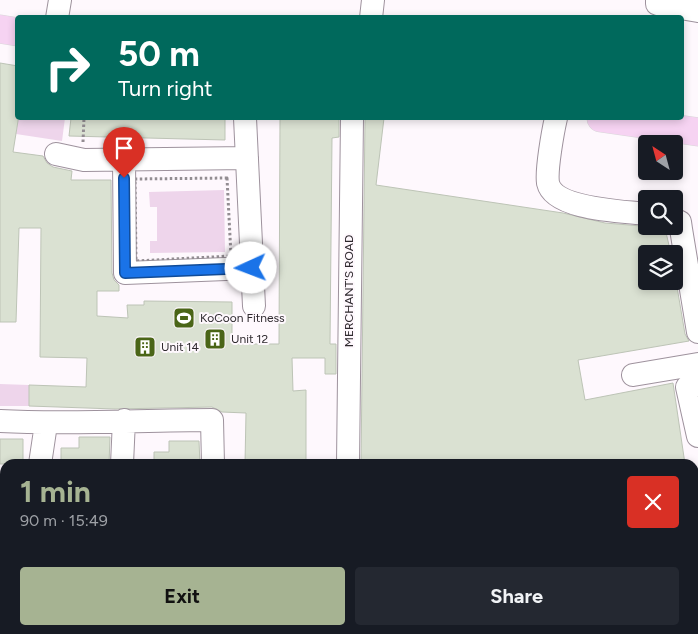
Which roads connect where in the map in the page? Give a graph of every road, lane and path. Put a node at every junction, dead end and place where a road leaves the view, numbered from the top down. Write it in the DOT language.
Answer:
graph roads {
  1 [pos="60,0"];
  2 [pos="373,0"];
  3 [pos="658,0"];
  4 [pos="698,11"];
  5 [pos="58,15"];
  6 [pos="371,15"];
  7 [pos="0,29"];
  8 [pos="15,32"];
  9 [pos="84,120"];
  10 [pos="245,120"];
  11 [pos="352,120"];
  12 [pos="556,120"];
  13 [pos="632,120"];
  14 [pos="647,121"];
  15 [pos="698,132"];
  16 [pos="56,154"];
  17 [pos="247,158"];
  18 [pos="124,159"];
  19 [pos="84,160"];
  20 [pos="135,179"];
  21 [pos="638,213"];
  22 [pos="682,235"];
  23 [pos="251,268"];
  24 [pos="254,306"];
  25 [pos="698,332"];
  26 [pos="698,364"];
  27 [pos="632,375"];
  28 [pos="698,386"];
  29 [pos="124,420"];
  30 [pos="0,422"];
  31 [pos="46,424"];
  32 [pos="698,436"];
  33 [pos="41,459"];
  34 [pos="122,459"];
  35 [pos="213,459"];
  36 [pos="348,459"];
  1 -- 5 [label="street"];
  2 -- 6 [label="street"];
  3 -- 4 [label="street"];
  7 -- 8 [label="main road"];
  9 -- 19 [label="path"];
  10 -- 17 [label="street"];
  11 -- 36 [label="street, MERCHANT'S ROAD"];
  12 -- 21 [label="street"];
  13 -- 14 [label="main road"];
  14 -- 15 [label="main road"];
  16 -- 19 [label="street"];
  17 -- 18 [label="street"];
  17 -- 23 [label="street"];
  18 -- 19 [label="street"];
  18 -- 23 [label="street"];
  20 -- 20 [label="path"];
  22 -- 25 [label="street"];
  23 -- 24 [label="street"];
  26 -- 27 [label="street"];
  28 -- 32 [label="street"];
  29 -- 31 [label="street"];
  29 -- 34 [label="street"];
  29 -- 35 [label="street"];
  30 -- 31 [label="street"];
  31 -- 33 [label="street"];
}
